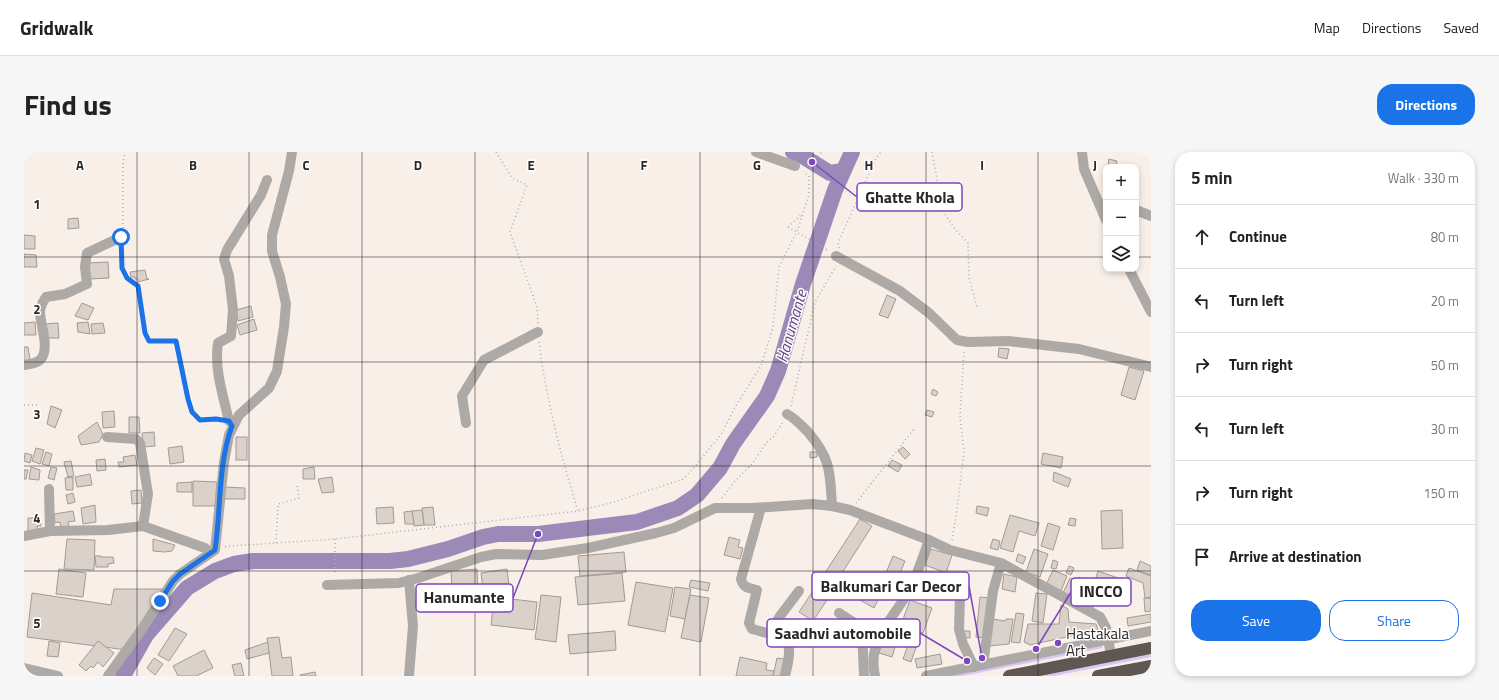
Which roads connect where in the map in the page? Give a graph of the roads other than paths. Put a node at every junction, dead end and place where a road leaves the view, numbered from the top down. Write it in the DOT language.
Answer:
graph roads {
  1 [pos="292,152"];
  2 [pos="756,152"];
  3 [pos="1082,152"];
  4 [pos="795,166"];
  5 [pos="268,180"];
  6 [pos="1103,205"];
  7 [pos="1139,211"];
  8 [pos="1151,216"];
  9 [pos="121,237"];
  10 [pos="835,255"];
  11 [pos="1131,272"];
  12 [pos="1151,312"];
  13 [pos="538,332"];
  14 [pos="24,365"];
  15 [pos="1151,367"];
  16 [pos="787,414"];
  17 [pos="229,421"];
  18 [pos="466,423"];
  19 [pos="107,437"];
  20 [pos="49,489"];
  21 [pos="832,506"];
  22 [pos="760,508"];
  23 [pos="144,526"];
  24 [pos="50,532"];
  25 [pos="24,536"];
  26 [pos="929,540"];
  27 [pos="213,552"];
  28 [pos="1001,563"];
  29 [pos="409,580"];
  30 [pos="327,585"];
  31 [pos="799,591"];
  32 [pos="960,595"];
  33 [pos="839,613"];
  34 [pos="1151,631"];
  35 [pos="770,634"];
  36 [pos="1107,640"];
  37 [pos="1151,648"];
  38 [pos="1112,655"];
  39 [pos="979,666"];
  40 [pos="1151,666"];
  41 [pos="24,668"];
  42 [pos="58,676"];
  43 [pos="108,676"];
  44 [pos="409,676"];
  45 [pos="784,676"];
  46 [pos="864,676"];
  47 [pos="875,676"];
  48 [pos="926,676"];
  49 [pos="1009,676"];
  50 [pos="1098,676"];
  1 -- 27 [label="street"];
  2 -- 4 [label="street"];
  3 -- 6 [label="street"];
  5 -- 17 [label="street"];
  7 -- 8 [label="street"];
  9 -- 14 [label="street"];
  10 -- 15 [label="street"];
  11 -- 12 [label="street"];
  13 -- 18 [label="street"];
  16 -- 21 [label="street"];
  19 -- 23 [label="street"];
  20 -- 24 [label="street"];
  21 -- 22 [label="street"];
  21 -- 26 [label="street"];
  22 -- 29 [label="street"];
  22 -- 35 [label="street"];
  23 -- 24 [label="street"];
  23 -- 27 [label="street"];
  24 -- 25 [label="street"];
  26 -- 28 [label="street"];
  26 -- 47 [label="street"];
  27 -- 43 [label="street"];
  28 -- 36 [label="street"];
  28 -- 39 [label="street"];
  29 -- 30 [label="street"];
  29 -- 44 [label="street"];
  31 -- 35 [label="street"];
  32 -- 39 [label="street"];
  33 -- 46 [label="street"];
  34 -- 36 [label="street"];
  35 -- 45 [label="street"];
  36 -- 38 [label="street"];
  36 -- 39 [label="street"];
  37 -- 38 [label="highway"];
  38 -- 49 [label="highway"];
  39 -- 48 [label="street"];
  40 -- 50 [label="highway"];
  41 -- 42 [label="street"];
}
